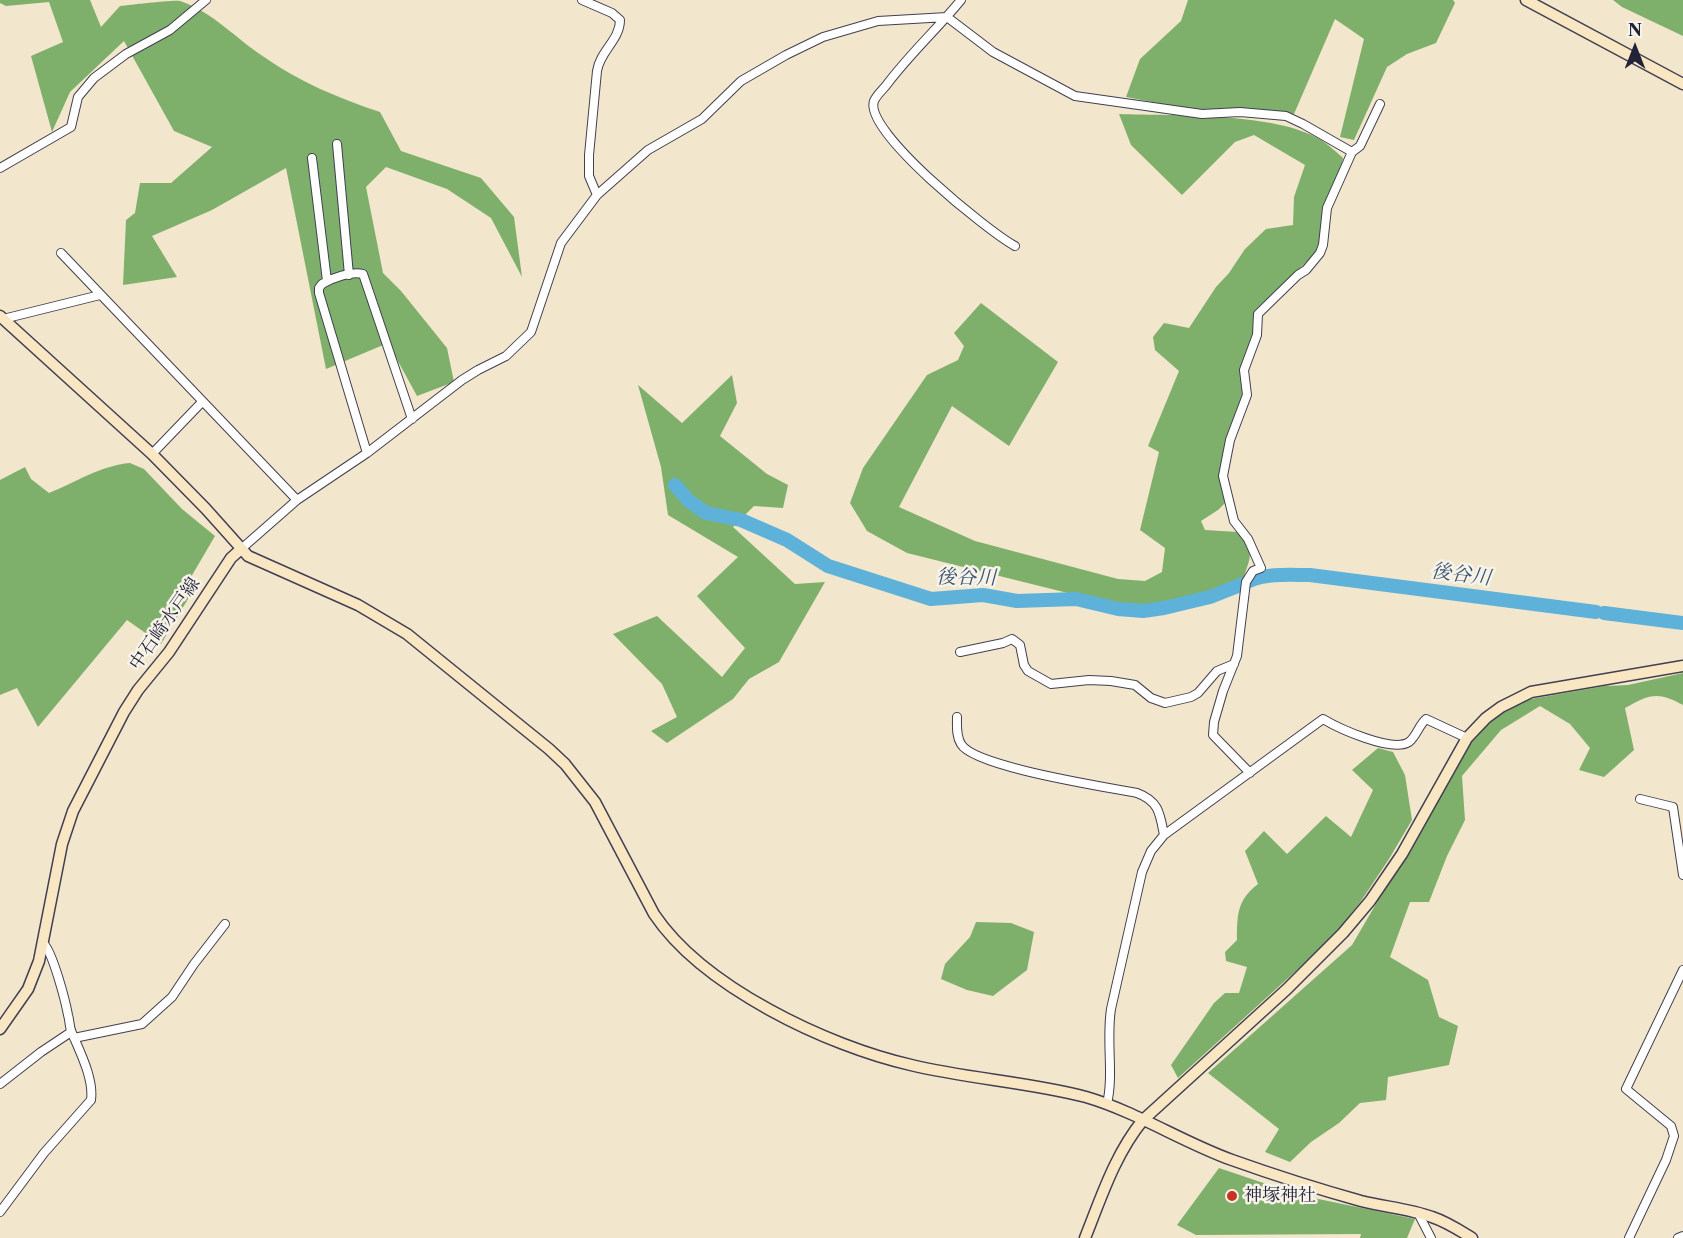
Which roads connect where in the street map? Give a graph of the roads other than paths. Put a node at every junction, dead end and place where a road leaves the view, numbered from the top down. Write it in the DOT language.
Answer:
graph roads {
  1 [pos="206,0"];
  2 [pos="582,0"];
  3 [pos="961,0"];
  4 [pos="1526,0"];
  5 [pos="947,17"];
  6 [pos="1683,84"];
  7 [pos="1380,104"];
  8 [pos="337,144"];
  9 [pos="1352,152"];
  10 [pos="312,158"];
  11 [pos="0,168"];
  12 [pos="597,195"];
  13 [pos="1015,246"];
  14 [pos="61,253"];
  15 [pos="349,274"];
  16 [pos="327,281"];
  17 [pos="100,295"];
  18 [pos="1,318"];
  19 [pos="202,402"];
  20 [pos="412,419"];
  21 [pos="367,453"];
  22 [pos="152,454"];
  23 [pos="297,500"];
  24 [pos="240,550"];
  25 [pos="960,652"];
  26 [pos="1234,664"];
  27 [pos="1683,666"];
  28 [pos="957,717"];
  29 [pos="1467,738"];
  30 [pos="1250,774"];
  31 [pos="1640,799"];
  32 [pos="1164,835"];
  33 [pos="1683,875"];
  34 [pos="225,924"];
  35 [pos="44,944"];
  36 [pos="1683,971"];
  37 [pos="0,1029"];
  38 [pos="73,1035"];
  39 [pos="0,1084"];
  40 [pos="1107,1104"];
  41 [pos="1143,1120"];
  42 [pos="0,1212"];
  43 [pos="1418,1213"];
  44 [pos="1683,1236"];
  45 [pos="1085,1238"];
  46 [pos="1431,1238"];
  47 [pos="1472,1238"];
  48 [pos="1629,1238"];
  49 [pos="1678,1238"];
  1 -- 11 [label="street"];
  2 -- 12 [label="street"];
  3 -- 5 [label="street"];
  4 -- 6 [label="street"];
  5 -- 9 [label="street"];
  5 -- 12 [label="street"];
  5 -- 13 [label="street"];
  7 -- 9 [label="street"];
  8 -- 15 [label="street"];
  9 -- 26 [label="street"];
  10 -- 16 [label="street"];
  12 -- 20 [label="street"];
  14 -- 17 [label="street"];
  15 -- 16 [label="street"];
  15 -- 20 [label="street"];
  16 -- 21 [label="street"];
  17 -- 18 [label="street"];
  17 -- 19 [label="street"];
  18 -- 22 [label="street"];
  19 -- 22 [label="street"];
  19 -- 23 [label="street"];
  20 -- 21 [label="street"];
  21 -- 23 [label="street"];
  22 -- 24 [label="street"];
  23 -- 24 [label="street"];
  24 -- 35 [label="street, 中石崎水戸線"];
  24 -- 40 [label="street"];
  25 -- 26 [label="street"];
  26 -- 30 [label="street"];
  27 -- 29 [label="street"];
  28 -- 32 [label="street"];
  29 -- 30 [label="street"];
  29 -- 41 [label="street"];
  30 -- 32 [label="street"];
  31 -- 33 [label="street"];
  32 -- 40 [label="street"];
  34 -- 38 [label="street"];
  35 -- 37 [label="street, 中石崎水戸線"];
  35 -- 38 [label="street"];
  36 -- 48 [label="street"];
  38 -- 39 [label="street"];
  38 -- 42 [label="street"];
  40 -- 41 [label="street"];
  41 -- 43 [label="street"];
  41 -- 45 [label="street"];
  43 -- 46 [label="street"];
  43 -- 47 [label="street"];
  44 -- 49 [label="street"];
}
